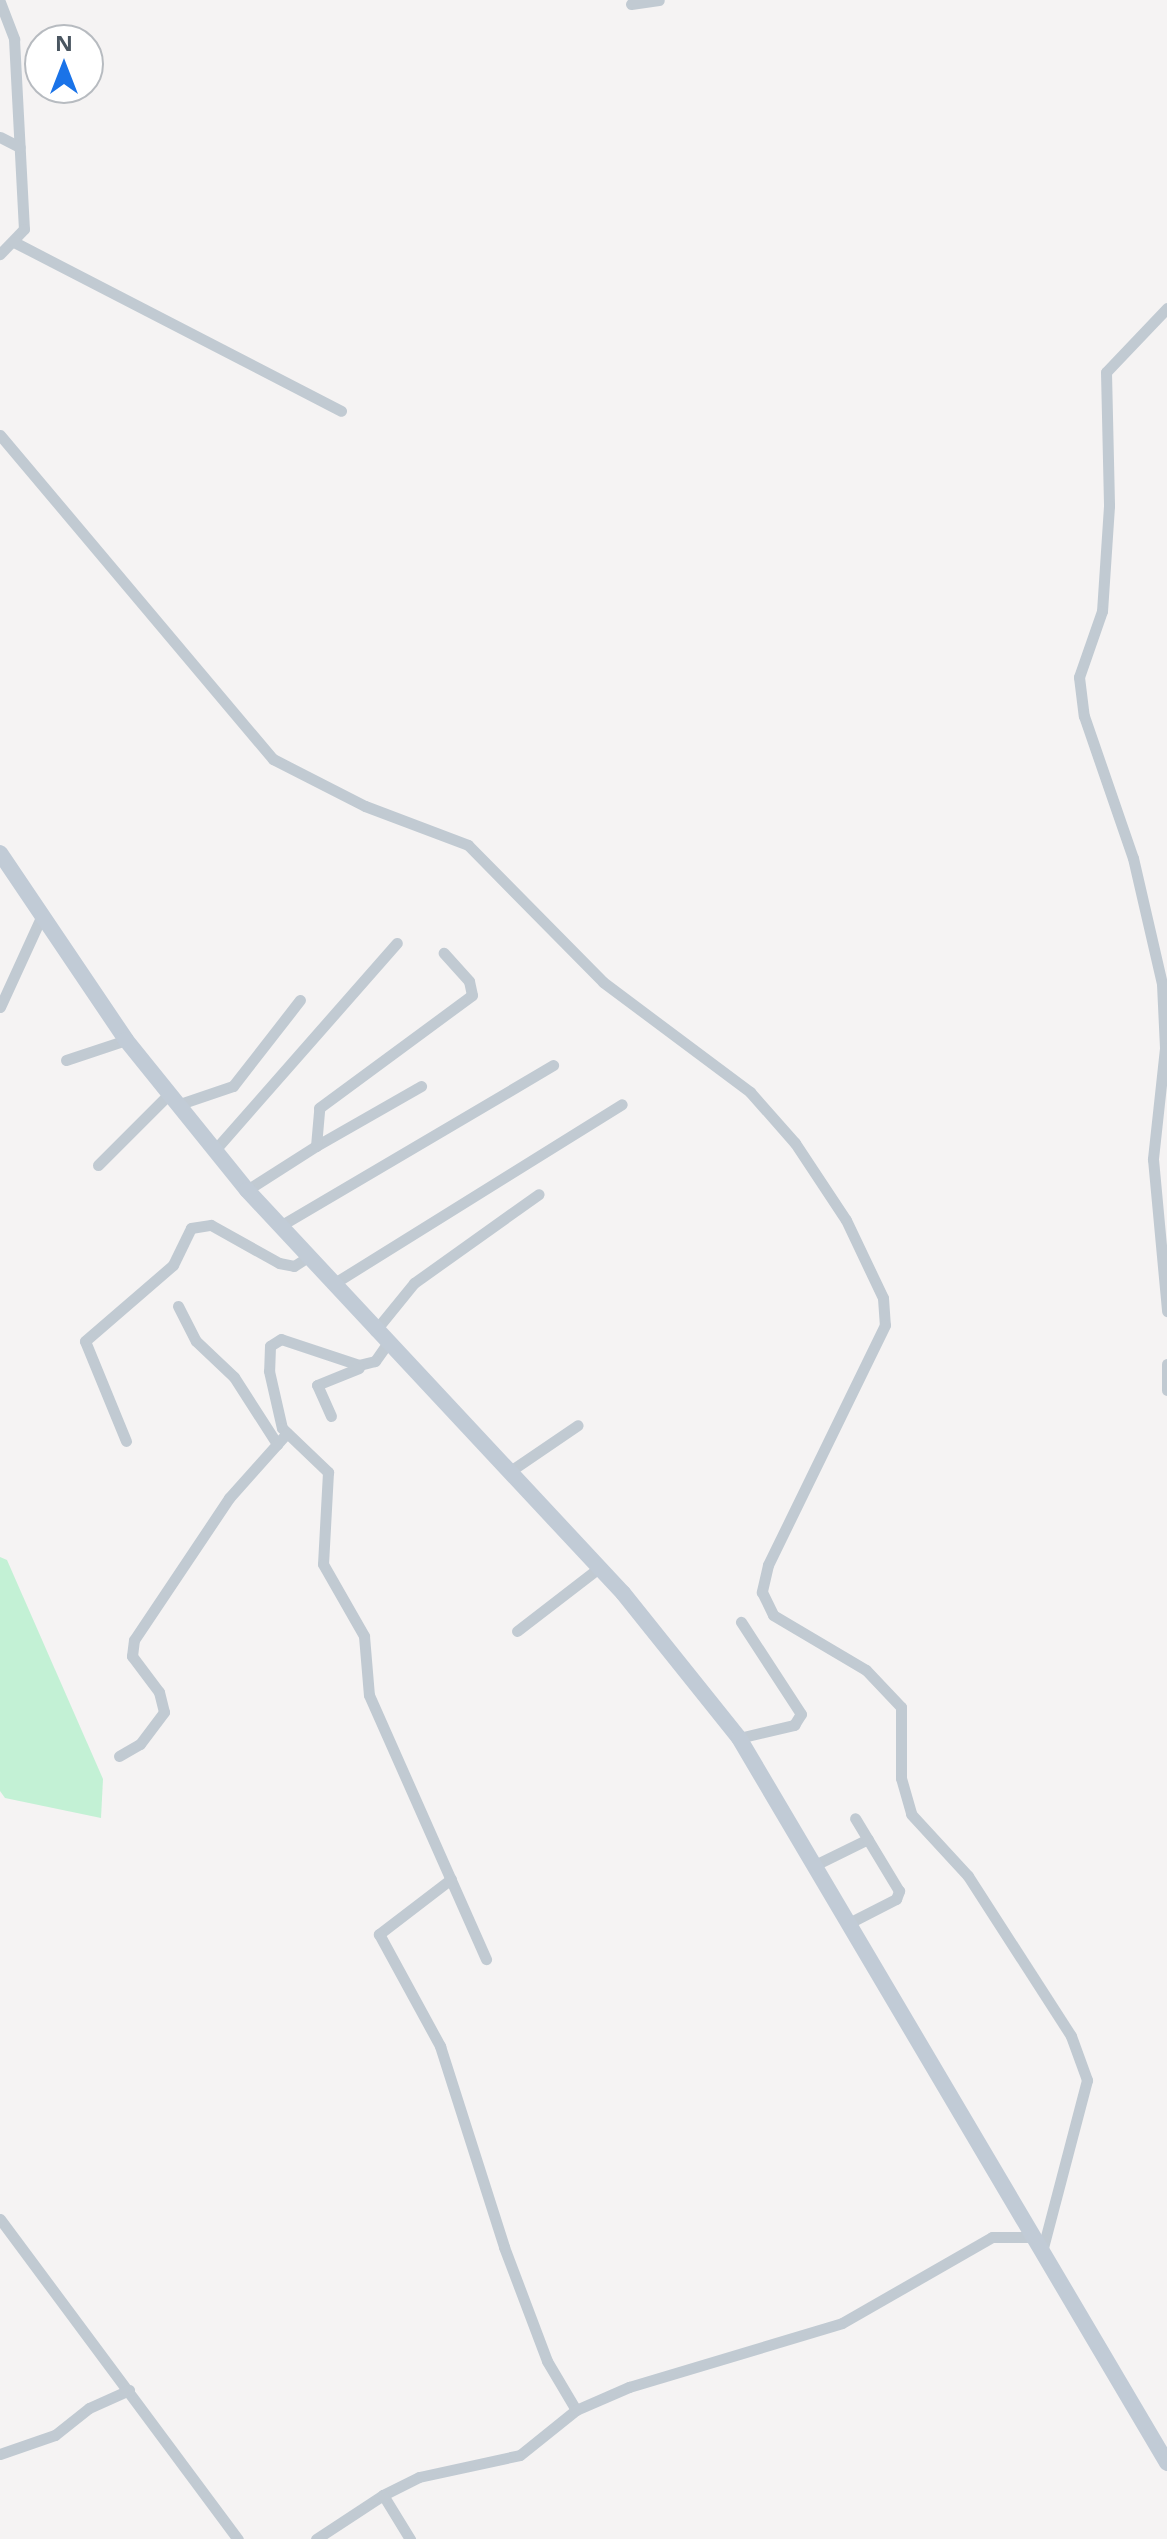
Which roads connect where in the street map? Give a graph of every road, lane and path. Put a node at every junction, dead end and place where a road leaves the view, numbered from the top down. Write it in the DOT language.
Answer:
graph roads {
  1 [pos="659,0"];
  2 [pos="0,2"];
  3 [pos="631,4"];
  4 [pos="0,137"];
  5 [pos="20,147"];
  6 [pos="14,242"];
  7 [pos="0,254"];
  8 [pos="1167,308"];
  9 [pos="341,411"];
  10 [pos="0,435"];
  11 [pos="0,853"];
  12 [pos="43,913"];
  13 [pos="397,943"];
  14 [pos="444,953"];
  15 [pos="300,1000"];
  16 [pos="0,1007"];
  17 [pos="126,1040"];
  18 [pos="66,1060"];
  19 [pos="553,1065"];
  20 [pos="421,1086"];
  21 [pos="173,1100"];
  22 [pos="622,1104"];
  23 [pos="316,1146"];
  24 [pos="214,1151"];
  25 [pos="98,1165"];
  26 [pos="247,1190"];
  27 [pos="539,1194"];
  28 [pos="280,1226"];
  29 [pos="308,1257"];
  30 [pos="333,1284"];
  31 [pos="178,1306"];
  32 [pos="1167,1311"];
  33 [pos="381,1337"];
  34 [pos="1167,1364"];
  35 [pos="367,1365"];
  36 [pos="1167,1390"];
  37 [pos="331,1416"];
  38 [pos="578,1425"];
  39 [pos="287,1433"];
  40 [pos="126,1441"];
  41 [pos="277,1444"];
  42 [pos="509,1472"];
  43 [pos="600,1567"];
  44 [pos="741,1622"];
  45 [pos="517,1631"];
  46 [pos="739,1738"];
  47 [pos="119,1756"];
  48 [pos="855,1818"];
  49 [pos="868,1839"];
  50 [pos="813,1866"];
  51 [pos="451,1879"];
  52 [pos="849,1923"];
  53 [pos="486,1959"];
  54 [pos="0,2219"];
  55 [pos="1032,2237"];
  56 [pos="1041,2252"];
  57 [pos="129,2390"];
  58 [pos="576,2410"];
  59 [pos="0,2454"];
  60 [pos="1167,2463"];
  61 [pos="383,2495"];
  62 [pos="238,2539"];
  63 [pos="316,2539"];
  64 [pos="410,2539"];
  1 -- 3 [label="street"];
  2 -- 5 [label="street"];
  4 -- 5 [label="street"];
  5 -- 6 [label="street"];
  6 -- 7 [label="street"];
  6 -- 9 [label="street"];
  8 -- 32 [label="street"];
  10 -- 56 [label="street"];
  11 -- 12 [label="main road"];
  12 -- 16 [label="street"];
  12 -- 17 [label="main road"];
  13 -- 24 [label="street"];
  14 -- 23 [label="street"];
  15 -- 21 [label="street"];
  17 -- 18 [label="street"];
  17 -- 21 [label="main road"];
  19 -- 28 [label="street"];
  20 -- 23 [label="street"];
  21 -- 24 [label="main road"];
  21 -- 25 [label="street"];
  22 -- 30 [label="street"];
  23 -- 26 [label="street"];
  24 -- 26 [label="main road"];
  26 -- 28 [label="main road"];
  27 -- 33 [label="street"];
  28 -- 29 [label="main road"];
  29 -- 30 [label="main road"];
  29 -- 40 [label="street"];
  30 -- 33 [label="main road"];
  31 -- 41 [label="street"];
  33 -- 35 [label="street"];
  33 -- 42 [label="main road"];
  34 -- 36 [label="street"];
  35 -- 37 [label="street"];
  35 -- 39 [label="street"];
  38 -- 42 [label="street"];
  39 -- 41 [label="street"];
  39 -- 51 [label="street"];
  41 -- 47 [label="street"];
  42 -- 43 [label="main road"];
  43 -- 45 [label="street"];
  43 -- 46 [label="main road"];
  44 -- 46 [label="street"];
  46 -- 50 [label="main road"];
  48 -- 49 [label="street"];
  49 -- 50 [label="street"];
  49 -- 52 [label="street"];
  50 -- 52 [label="main road"];
  51 -- 53 [label="street"];
  51 -- 58 [label="street"];
  52 -- 55 [label="main road"];
  54 -- 57 [label="street"];
  55 -- 56 [label="main road"];
  55 -- 58 [label="street"];
  56 -- 60 [label="main road"];
  57 -- 59 [label="street"];
  57 -- 62 [label="street"];
  58 -- 61 [label="street"];
  61 -- 63 [label="street"];
  61 -- 64 [label="street"];
}
